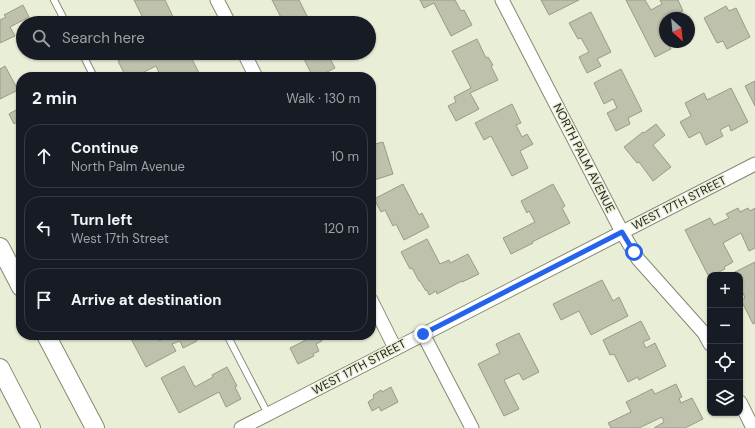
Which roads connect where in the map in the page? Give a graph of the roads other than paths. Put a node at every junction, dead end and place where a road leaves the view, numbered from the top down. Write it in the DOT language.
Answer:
graph roads {
  1 [pos="54,0"];
  2 [pos="217,0"];
  3 [pos="502,0"];
  4 [pos="62,16"];
  5 [pos="225,16"];
  6 [pos="86,60"];
  7 [pos="248,60"];
  8 [pos="92,72"];
  9 [pos="254,72"];
  10 [pos="755,164"];
  11 [pos="622,232"];
  12 [pos="0,247"];
  13 [pos="16,277"];
  14 [pos="376,310"];
  15 [pos="423,334"];
  16 [pos="707,338"];
  17 [pos="49,340"];
  18 [pos="230,340"];
  19 [pos="395,348"];
  20 [pos="0,368"];
  21 [pos="743,408"];
  22 [pos="268,414"];
  23 [pos="248,426"];
  24 [pos="31,428"];
  25 [pos="95,428"];
  26 [pos="472,428"];
  27 [pos="753,428"];
  1 -- 4 [label="lane"];
  2 -- 5 [label="street"];
  3 -- 11 [label="street, NORTH PALM AVENUE"];
  6 -- 8 [label="lane"];
  7 -- 9 [label="street"];
  10 -- 11 [label="street, WEST 17TH STREET"];
  11 -- 15 [label="street, WEST 17TH STREET"];
  11 -- 16 [label="street, NORTH PALM AVENUE"];
  12 -- 13 [label="main road"];
  14 -- 19 [label="street"];
  15 -- 19 [label="street, WEST 17TH STREET"];
  15 -- 26 [label="street"];
  17 -- 25 [label="main road"];
  18 -- 22 [label="lane"];
  19 -- 22 [label="street, WEST 17TH STREET"];
  20 -- 24 [label="main road"];
  21 -- 27 [label="street"];
  22 -- 23 [label="street, WEST 17TH STREET"];
}
